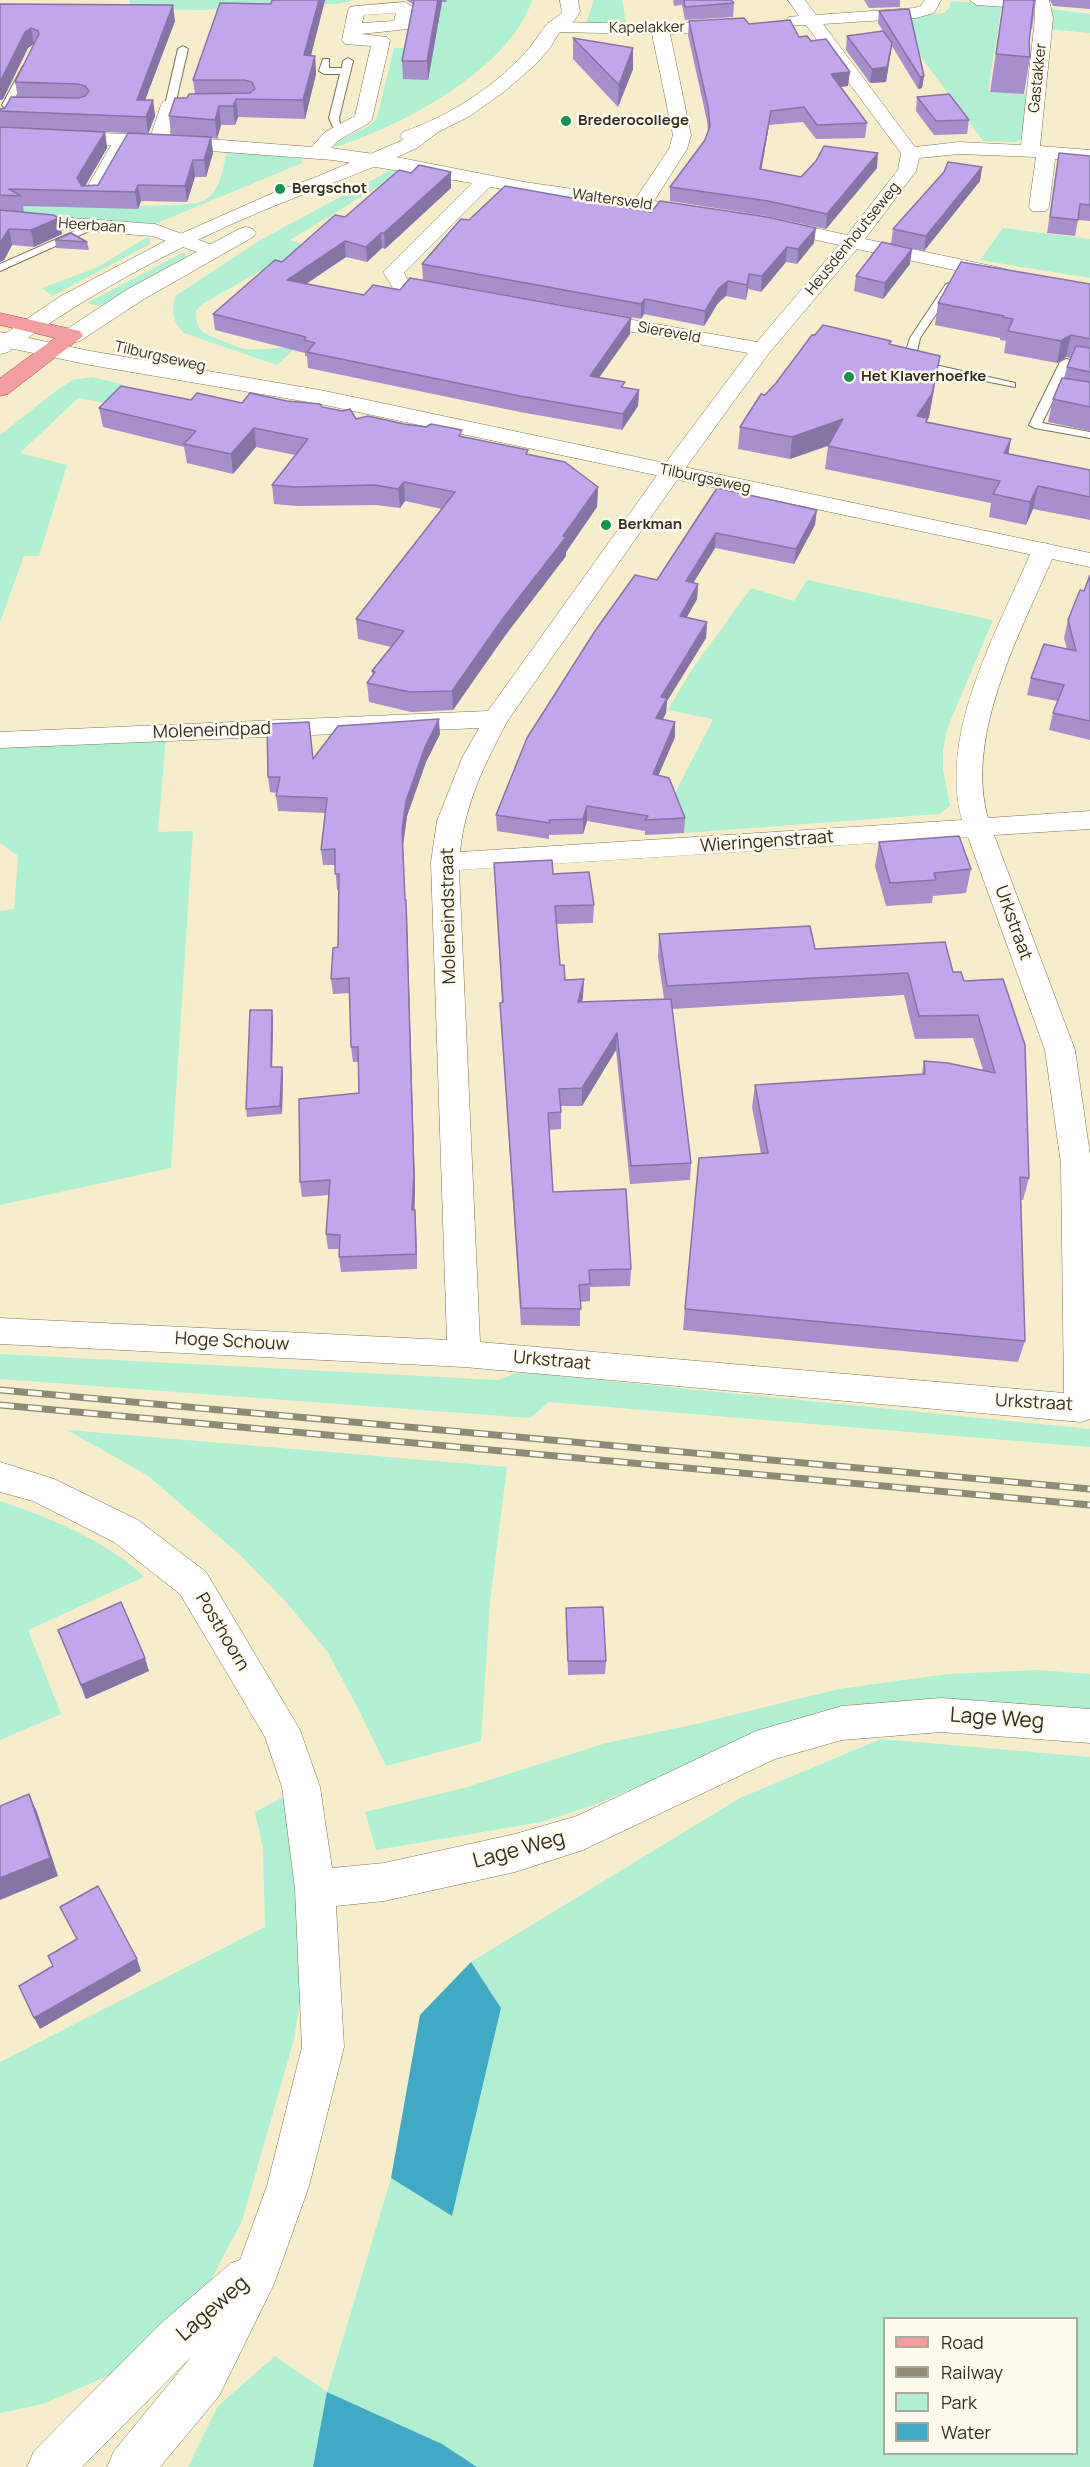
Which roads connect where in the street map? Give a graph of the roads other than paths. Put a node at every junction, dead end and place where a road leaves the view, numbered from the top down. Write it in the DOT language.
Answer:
graph roads {
  1 [pos="796,0"];
  2 [pos="933,0"];
  3 [pos="978,0"];
  4 [pos="568,2"];
  5 [pos="1041,2"];
  6 [pos="811,20"];
  7 [pos="776,22"];
  8 [pos="742,24"];
  9 [pos="554,27"];
  10 [pos="353,29"];
  11 [pos="660,29"];
  12 [pos="183,50"];
  13 [pos="31,58"];
  14 [pos="326,61"];
  15 [pos="28,105"];
  16 [pos="170,105"];
  17 [pos="235,106"];
  18 [pos="4,112"];
  19 [pos="343,129"];
  20 [pos="0,135"];
  21 [pos="123,140"];
  22 [pos="158,141"];
  23 [pos="1038,152"];
  24 [pos="316,153"];
  25 [pos="910,153"];
  26 [pos="1090,156"];
  27 [pos="373,159"];
  28 [pos="486,180"];
  29 [pos="311,188"];
  30 [pos="92,196"];
  31 [pos="642,204"];
  32 [pos="1039,207"];
  33 [pos="721,216"];
  34 [pos="0,219"];
  35 [pos="754,222"];
  36 [pos="95,226"];
  37 [pos="182,239"];
  38 [pos="851,243"];
  39 [pos="212,251"];
  40 [pos="961,267"];
  41 [pos="0,268"];
  42 [pos="1016,277"];
  43 [pos="470,297"];
  44 [pos="563,314"];
  45 [pos="0,319"];
  46 [pos="28,326"];
  47 [pos="72,336"];
  48 [pos="3,343"];
  49 [pos="762,349"];
  50 [pos="51,351"];
  51 [pos="1090,367"];
  52 [pos="1011,385"];
  53 [pos="0,389"];
  54 [pos="320,398"];
  55 [pos="1090,435"];
  56 [pos="671,472"];
  57 [pos="1044,550"];
  58 [pos="1090,560"];
  59 [pos="496,719"];
  60 [pos="0,740"];
  61 [pos="1090,820"];
  62 [pos="978,828"];
  63 [pos="445,862"];
  64 [pos="0,1332"];
  65 [pos="464,1354"];
  66 [pos="0,1478"];
  67 [pos="1090,1726"];
  68 [pos="315,1889"];
  69 [pos="259,2269"];
  70 [pos="50,2467"];
  71 [pos="130,2467"];
  1 -- 6 [label="street"];
  2 -- 6 [label="street"];
  3 -- 5 [label="street"];
  4 -- 9 [label="street, Heerbaan"];
  5 -- 23 [label="street, Gastakker"];
  6 -- 7 [label="street"];
  6 -- 25 [label="street"];
  8 -- 11 [label="street, Kapelakker"];
  9 -- 11 [label="street, Kapelakker"];
  9 -- 27 [label="street, Heerbaan"];
  10 -- 19 [label="street"];
  11 -- 31 [label="street"];
  12 -- 16 [label="lane"];
  13 -- 18 [label="lane"];
  14 -- 19 [label="lane"];
  15 -- 18 [label="street"];
  16 -- 17 [label="street"];
  16 -- 22 [label="street"];
  19 -- 24 [label="street"];
  20 -- 21 [label="street"];
  21 -- 22 [label="street"];
  21 -- 30 [label="street"];
  22 -- 24 [label="street"];
  23 -- 25 [label="street"];
  23 -- 26 [label="street"];
  23 -- 32 [label="street, Gastakker"];
  24 -- 27 [label="street"];
  25 -- 38 [label="street, Heusdenhoutseweg"];
  27 -- 28 [label="street, Waltersveld"];
  27 -- 29 [label="street, Heerbaan"];
  28 -- 31 [label="street, Waltersveld"];
  28 -- 43 [label="street"];
  29 -- 37 [label="street, Heerbaan"];
  29 -- 39 [label="street, Heerbaan"];
  31 -- 33 [label="street, Waltersveld"];
  34 -- 36 [label="street, Heerbaan"];
  35 -- 38 [label="street"];
  36 -- 37 [label="street, Heerbaan"];
  36 -- 41 [label="lane"];
  37 -- 39 [label="street, Heerbaan"];
  37 -- 46 [label="street, Heerbaan"];
  38 -- 40 [label="street"];
  38 -- 49 [label="street, Heusdenhoutseweg"];
  39 -- 47 [label="street, Heerbaan"];
  40 -- 42 [label="street"];
  40 -- 52 [label="lane"];
  44 -- 49 [label="street, Siereveld"];
  45 -- 46 [label="main road, Tilburgseweg"];
  46 -- 47 [label="main road, Tilburgseweg"];
  46 -- 48 [label="street, Heerbaan"];
  47 -- 50 [label="main road"];
  47 -- 54 [label="street, Tilburgseweg"];
  48 -- 50 [label="street, Tilburgseweg"];
  49 -- 56 [label="street, Heusdenhoutseweg"];
  50 -- 53 [label="main road"];
  50 -- 54 [label="street, Tilburgseweg"];
  51 -- 55 [label="lane"];
  54 -- 56 [label="street, Tilburgseweg"];
  56 -- 57 [label="street, Tilburgseweg"];
  56 -- 59 [label="street, Moleneindstraat"];
  57 -- 58 [label="street, Tilburgseweg"];
  57 -- 62 [label="street, Urkstraat"];
  59 -- 60 [label="street, Moleneindpad"];
  59 -- 63 [label="street, Moleneindstraat"];
  61 -- 62 [label="street, Wieringenstraat"];
  62 -- 63 [label="street, Wieringenstraat"];
  62 -- 65 [label="street, Urkstraat"];
  63 -- 65 [label="street, Moleneindstraat"];
  64 -- 65 [label="street, Hoge Schouw"];
  66 -- 68 [label="street, Posthoorn"];
  67 -- 68 [label="street, Lage Weg"];
  68 -- 69 [label="street"];
  69 -- 70 [label="street, Lageweg"];
  69 -- 71 [label="street, Lageweg"];
}
